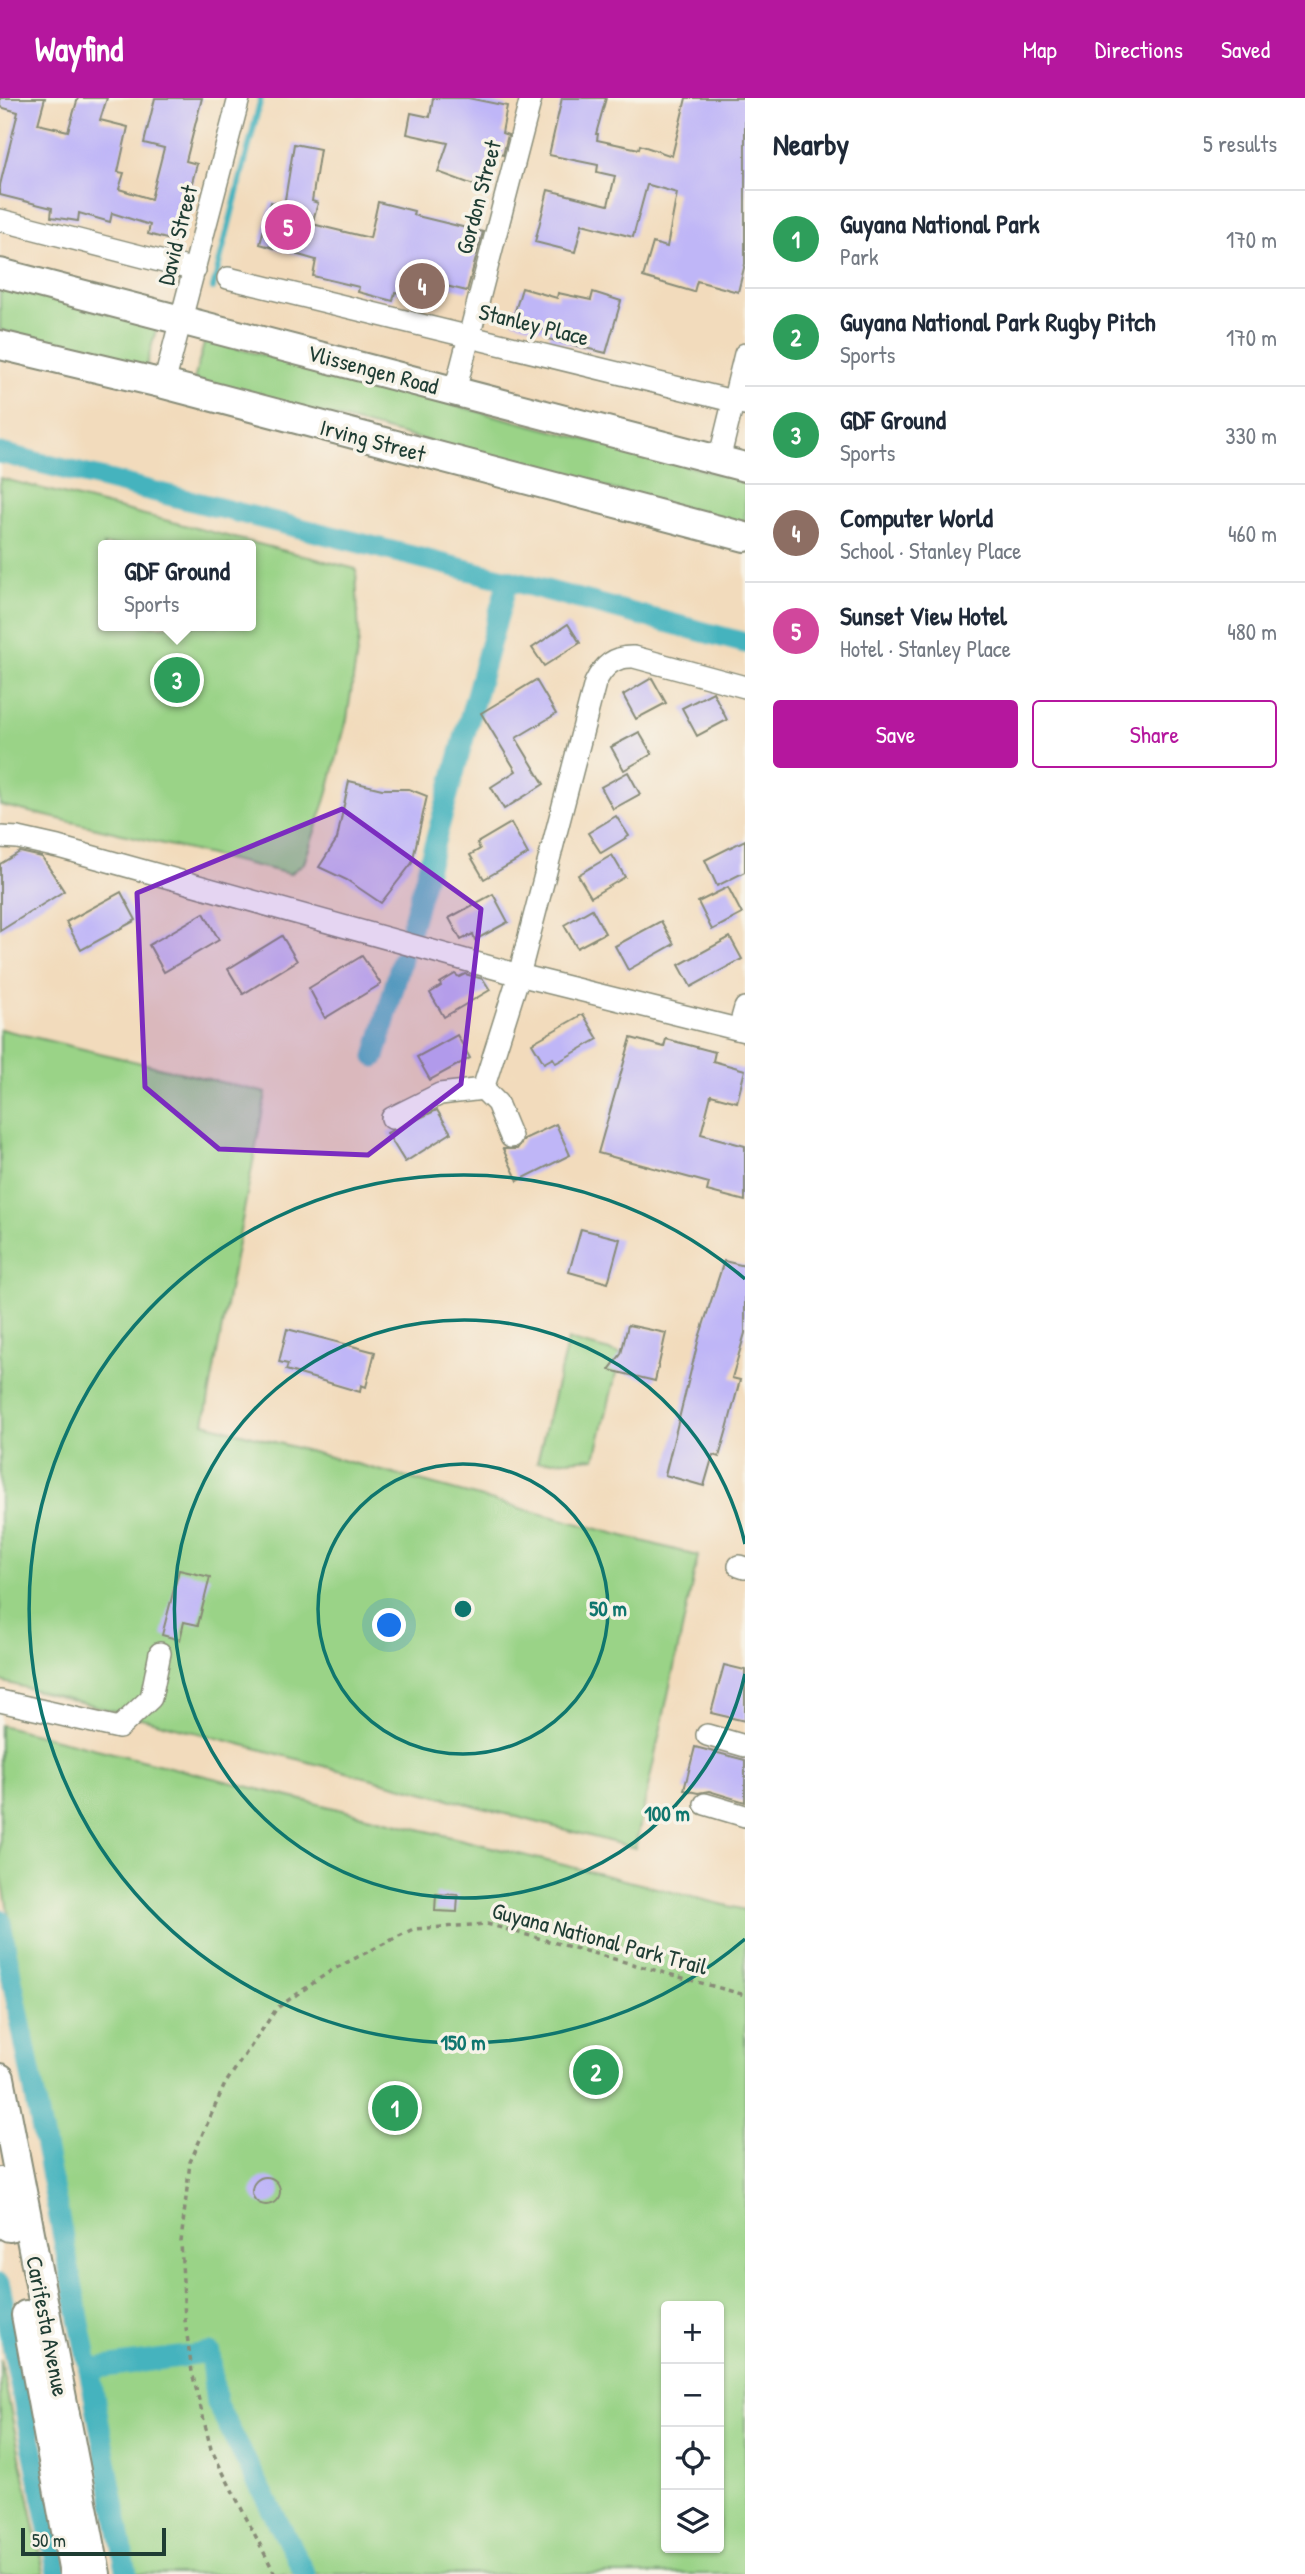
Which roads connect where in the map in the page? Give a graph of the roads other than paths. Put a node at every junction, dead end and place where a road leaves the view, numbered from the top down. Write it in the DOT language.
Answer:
graph roads {
  1 [pos="239,98"];
  2 [pos="531,98"];
  3 [pos="0,220"];
  4 [pos="0,272"];
  5 [pos="194,273"];
  6 [pos="228,278"];
  7 [pos="183,316"];
  8 [pos="469,335"];
  9 [pos="0,345"];
  10 [pos="745,354"];
  11 [pos="164,384"];
  12 [pos="455,391"];
  13 [pos="739,402"];
  14 [pos="732,463"];
  15 [pos="745,537"];
  16 [pos="745,687"];
  17 [pos="0,838"];
  18 [pos="519,975"];
  19 [pos="743,1023"];
  20 [pos="483,1089"];
  21 [pos="393,1118"];
  22 [pos="511,1137"];
  23 [pos="160,1653"];
  24 [pos="0,1701"];
  25 [pos="707,1735"];
  26 [pos="745,1746"];
  27 [pos="705,1804"];
  28 [pos="745,1816"];
  29 [pos="0,2078"];
  30 [pos="0,2182"];
  31 [pos="74,2574"];
  32 [pos="96,2574"];
  1 -- 5 [label="street, David Street"];
  2 -- 8 [label="street, Gordon Street"];
  3 -- 5 [label="street"];
  4 -- 7 [label="main road, Vlissengen Road"];
  5 -- 7 [label="street, David Street"];
  6 -- 8 [label="street, Stanley Place"];
  7 -- 11 [label="street, David Street"];
  7 -- 12 [label="main road, Vlissengen Road"];
  8 -- 12 [label="street, Gordon Street"];
  8 -- 13 [label="street, Stanley Place"];
  9 -- 11 [label="main road, Irving Street"];
  10 -- 13 [label="street"];
  11 -- 15 [label="main road, Irving Street"];
  12 -- 14 [label="main road, Vlissengen Road"];
  13 -- 14 [label="street"];
  16 -- 18 [label="street"];
  17 -- 18 [label="street"];
  18 -- 19 [label="street"];
  18 -- 20 [label="street"];
  20 -- 21 [label="street"];
  20 -- 22 [label="street"];
  23 -- 24 [label="street"];
  25 -- 26 [label="street"];
  27 -- 28 [label="street"];
  29 -- 32 [label="main road, Carifesta Avenue"];
  30 -- 31 [label="main road, Carifesta Avenue"];
}
